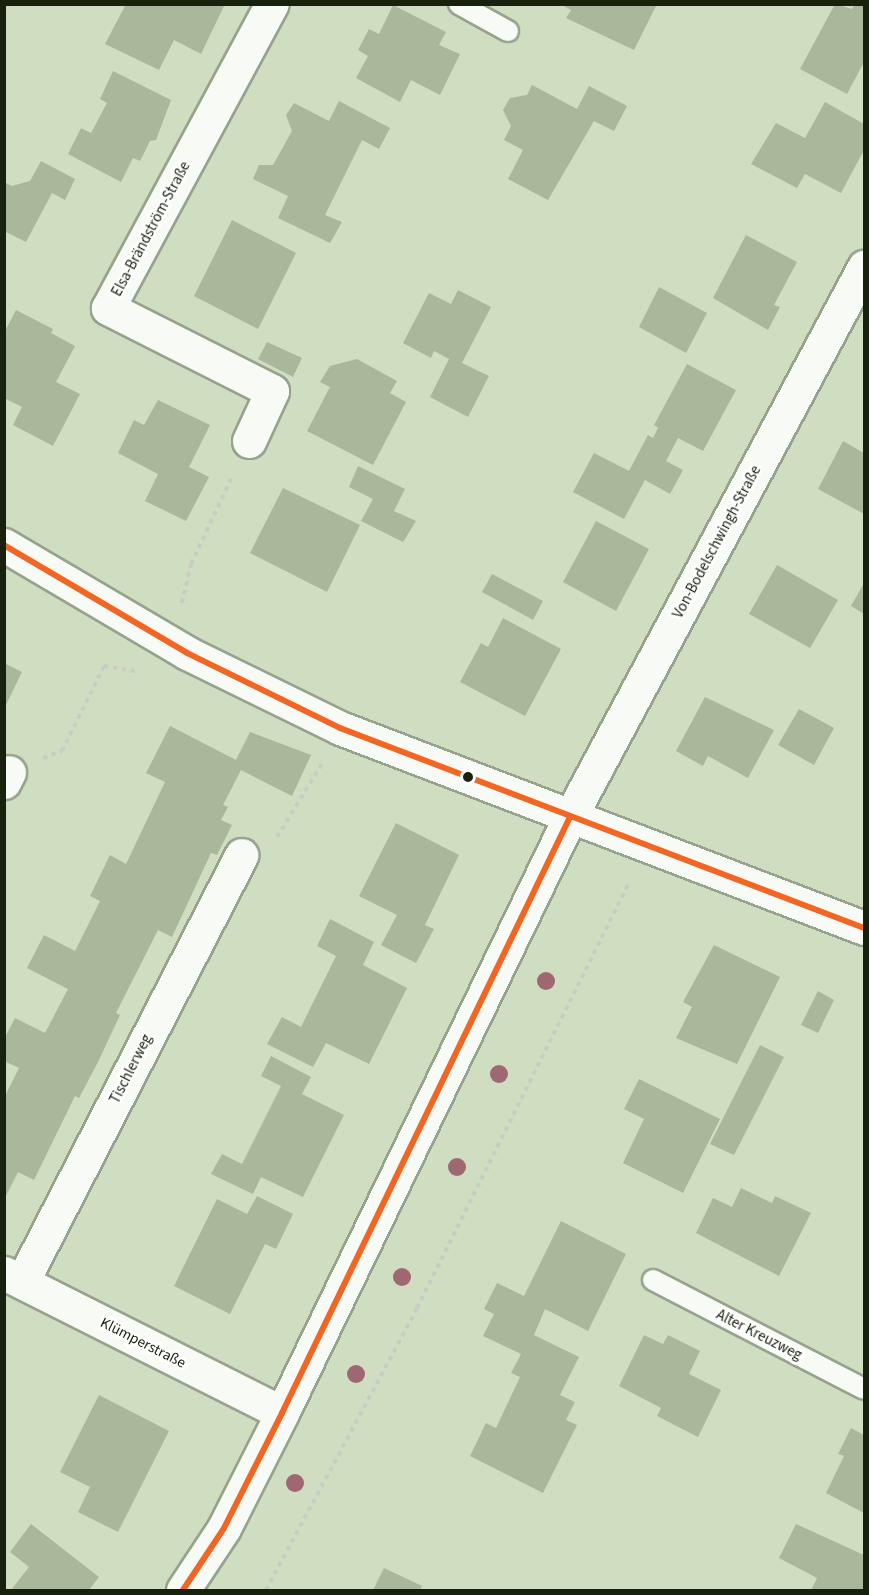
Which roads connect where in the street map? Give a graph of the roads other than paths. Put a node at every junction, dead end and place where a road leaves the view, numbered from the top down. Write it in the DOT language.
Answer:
graph roads {
  1 [pos="273,4"];
  2 [pos="459,4"];
  3 [pos="508,31"];
  4 [pos="864,267"];
  5 [pos="249,441"];
  6 [pos="4,545"];
  7 [pos="570,817"];
  8 [pos="241,855"];
  9 [pos="864,928"];
  10 [pos="13,1277"];
  11 [pos="653,1281"];
  12 [pos="864,1389"];
  13 [pos="282,1413"];
  14 [pos="183,1590"];
  1 -- 5 [label="street, Elsa-Brändström-Straße"];
  2 -- 3 [label="lane"];
  4 -- 7 [label="street, Von-Bodelschwingh-Straße"];
  6 -- 7 [label="street"];
  7 -- 9 [label="street"];
  7 -- 13 [label="street, Von-Bodelschwingh-Straße"];
  8 -- 10 [label="street, Tischlerweg"];
  10 -- 13 [label="street, Klümperstraße"];
  11 -- 12 [label="lane, Alter Kreuzweg"];
  13 -- 14 [label="street, Von-Bodelschwingh-Straße"];
}
